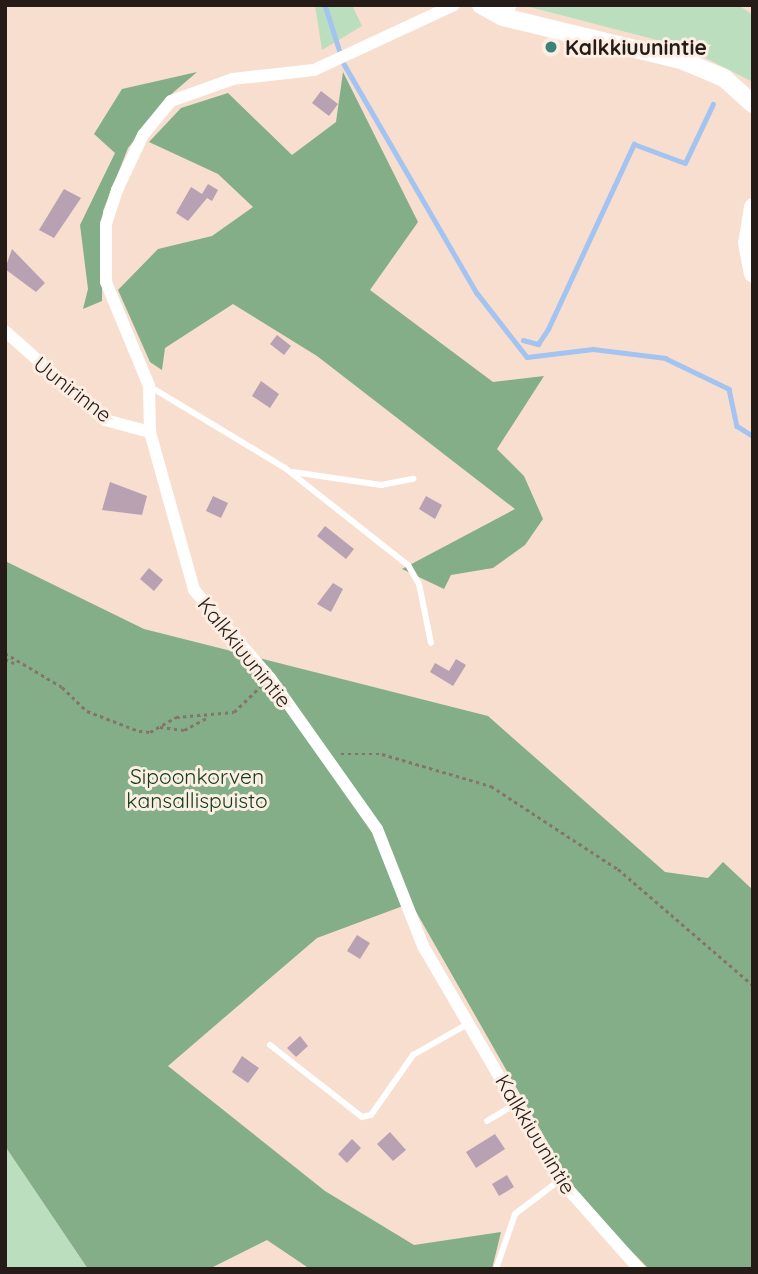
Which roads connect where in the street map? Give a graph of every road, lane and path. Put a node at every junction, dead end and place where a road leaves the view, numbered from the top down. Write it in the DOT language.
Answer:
graph roads {
  1 [pos="454,5"];
  2 [pos="481,5"];
  3 [pos="507,11"];
  4 [pos="753,104"];
  5 [pos="753,207"];
  6 [pos="753,273"];
  7 [pos="5,331"];
  8 [pos="149,386"];
  9 [pos="150,432"];
  10 [pos="285,468"];
  11 [pos="413,479"];
  12 [pos="431,643"];
  13 [pos="5,653"];
  14 [pos="5,659"];
  15 [pos="18,664"];
  16 [pos="270,678"];
  17 [pos="210,717"];
  18 [pos="160,727"];
  19 [pos="332,754"];
  20 [pos="753,985"];
  21 [pos="471,1022"];
  22 [pos="270,1045"];
  23 [pos="516,1104"];
  24 [pos="487,1121"];
  25 [pos="560,1180"];
  26 [pos="496,1269"];
  27 [pos="639,1269"];
  1 -- 8 [label="street, Kalkkiuunintie"];
  2 -- 3 [label="street"];
  3 -- 4 [label="street"];
  5 -- 6 [label="street"];
  7 -- 9 [label="street, Uunirinne"];
  8 -- 9 [label="street, Kalkkiuunintie"];
  8 -- 10 [label="lane"];
  9 -- 16 [label="street, Kalkkiuunintie"];
  10 -- 11 [label="lane"];
  10 -- 12 [label="lane"];
  13 -- 15 [label="path"];
  14 -- 15 [label="path"];
  15 -- 18 [label="path"];
  16 -- 17 [label="path"];
  16 -- 21 [label="street, Kalkkiuunintie"];
  17 -- 18 [label="path"];
  17 -- 18 [label="path"];
  19 -- 20 [label="path"];
  21 -- 22 [label="lane"];
  21 -- 23 [label="street, Kalkkiuunintie"];
  23 -- 24 [label="lane"];
  23 -- 25 [label="street, Kalkkiuunintie"];
  25 -- 26 [label="lane"];
  25 -- 27 [label="street, Kalkkiuunintie"];
}
